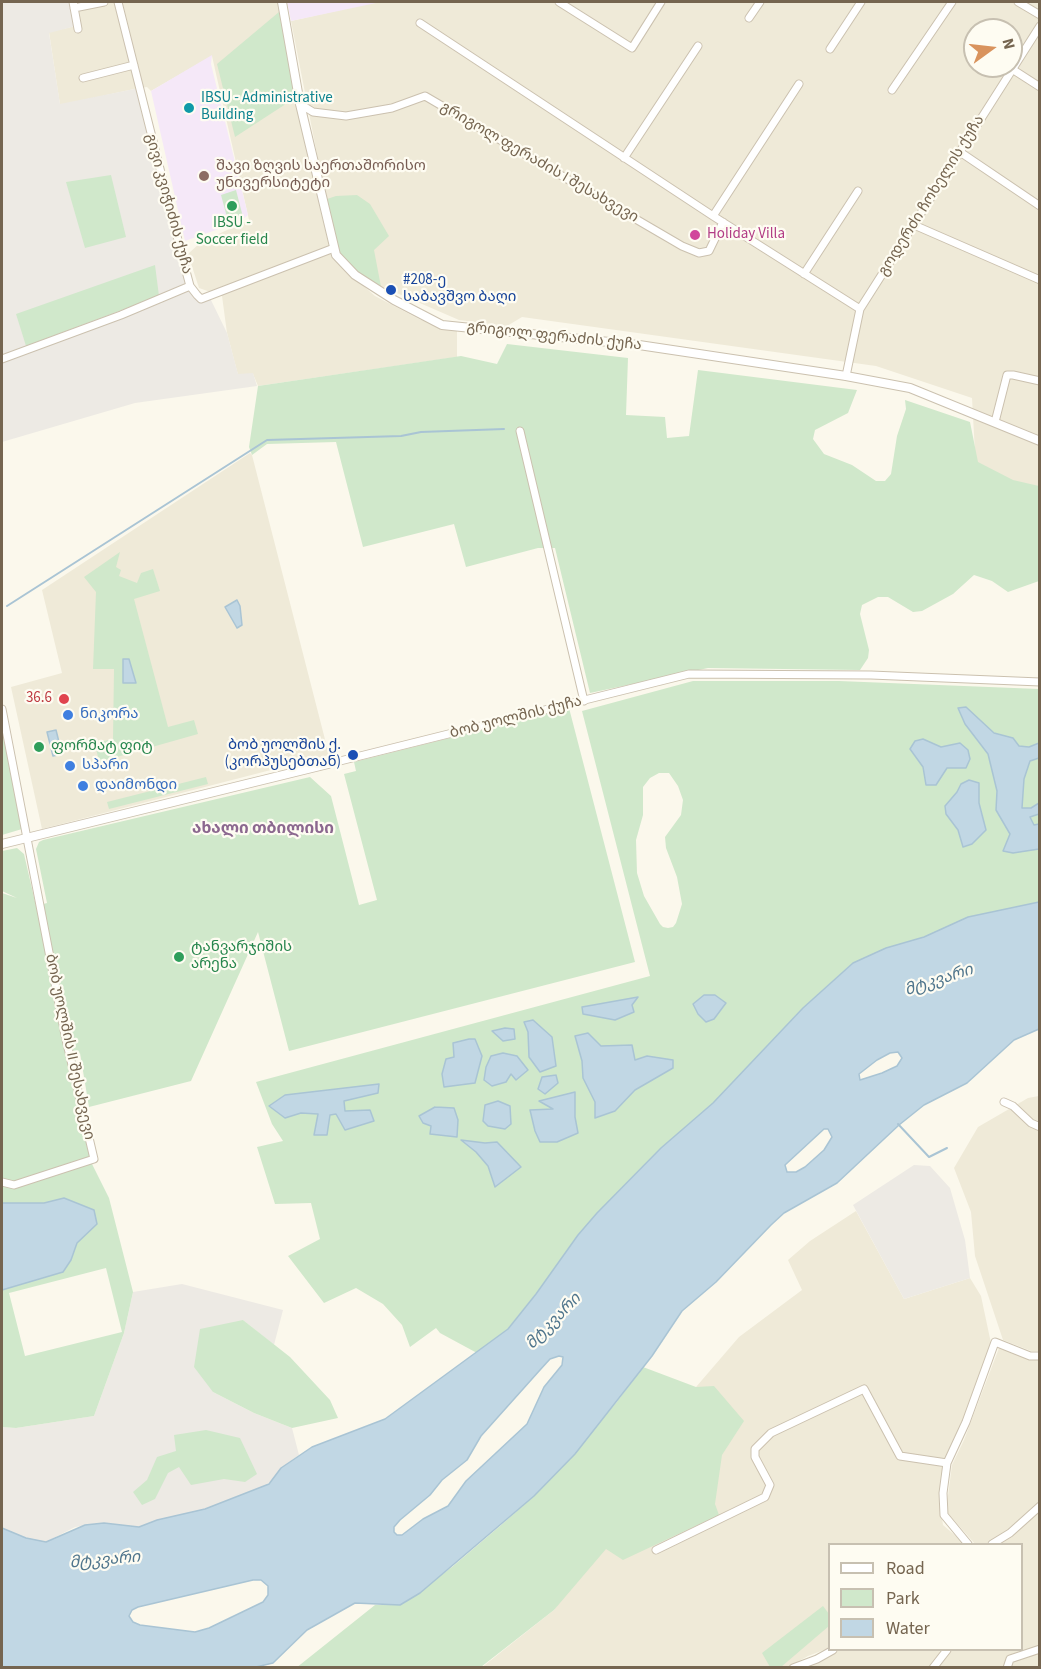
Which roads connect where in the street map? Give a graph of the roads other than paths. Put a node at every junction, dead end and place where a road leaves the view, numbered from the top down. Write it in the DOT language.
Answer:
graph roads {
  1 [pos="104,2"];
  2 [pos="118,2"];
  3 [pos="282,2"];
  4 [pos="558,2"];
  5 [pos="661,2"];
  6 [pos="760,2"];
  7 [pos="861,2"];
  8 [pos="952,2"];
  9 [pos="1018,2"];
  10 [pos="73,5"];
  11 [pos="1040,15"];
  12 [pos="749,18"];
  13 [pos="420,23"];
  14 [pos="1040,26"];
  15 [pos="78,29"];
  16 [pos="698,46"];
  17 [pos="830,49"];
  18 [pos="1023,52"];
  19 [pos="134,65"];
  20 [pos="1023,76"];
  21 [pos="83,78"];
  22 [pos="1006,78"];
  23 [pos="799,84"];
  24 [pos="1040,87"];
  25 [pos="892,90"];
  26 [pos="300,104"];
  27 [pos="960,152"];
  28 [pos="624,158"];
  29 [pos="858,191"];
  30 [pos="1040,206"];
  31 [pos="713,216"];
  32 [pos="723,222"];
  33 [pos="914,225"];
  34 [pos="334,248"];
  35 [pos="804,274"];
  36 [pos="1040,280"];
  37 [pos="190,286"];
  38 [pos="860,309"];
  39 [pos="2,359"];
  40 [pos="846,376"];
  41 [pos="1040,381"];
  42 [pos="995,422"];
  43 [pos="520,431"];
  44 [pos="1040,441"];
  45 [pos="1040,682"];
  46 [pos="584,700"];
  47 [pos="2,710"];
  48 [pos="328,764"];
  49 [pos="28,839"];
  50 [pos="2,844"];
  51 [pos="1004,1102"];
  52 [pos="1040,1127"];
  53 [pos="2,1182"];
  54 [pos="1040,1356"];
  55 [pos="946,1463"];
  56 [pos="1040,1506"];
  57 [pos="966,1543"];
  58 [pos="995,1543"];
  59 [pos="656,1550"];
  60 [pos="1040,1649"];
  61 [pos="832,1651"];
  62 [pos="946,1651"];
  63 [pos="793,1668"];
  64 [pos="933,1668"];
  65 [pos="1007,1668"];
  1 -- 10 [label="street"];
  2 -- 19 [label="street, გივი კვიჭიძის ქუჩა"];
  3 -- 26 [label="street, გრიგოლ ფერაძის ქუჩა"];
  4 -- 5 [label="street"];
  6 -- 12 [label="street"];
  7 -- 17 [label="street"];
  8 -- 25 [label="street"];
  9 -- 11 [label="street"];
  10 -- 15 [label="street"];
  13 -- 28 [label="street"];
  14 -- 18 [label="street, გოდერძი ჩოხელის ქუჩა"];
  16 -- 28 [label="street"];
  19 -- 21 [label="street"];
  19 -- 37 [label="street, გივი კვიჭიძის ქუჩა"];
  20 -- 24 [label="street"];
  22 -- 27 [label="street, გოდერძი ჩოხელის ქუჩა"];
  23 -- 31 [label="street"];
  26 -- 32 [label="street, გრიგოლ ფერაძის I შესახვევი"];
  26 -- 34 [label="street, გრიგოლ ფერაძის ქუჩა"];
  27 -- 30 [label="street"];
  27 -- 33 [label="street, გოდერძი ჩოხელის ქუჩა"];
  28 -- 31 [label="street"];
  29 -- 35 [label="street"];
  31 -- 32 [label="street"];
  32 -- 35 [label="street"];
  33 -- 36 [label="street"];
  33 -- 38 [label="street, გოდერძი ჩოხელის ქუჩა"];
  34 -- 37 [label="street, გივი კვიჭიძის ქუჩა"];
  34 -- 40 [label="street, გრიგოლ ფერაძის ქუჩა"];
  35 -- 38 [label="street"];
  37 -- 39 [label="street"];
  38 -- 40 [label="street, გოდერძი ჩოხელის ქუჩა"];
  40 -- 42 [label="street, გრიგოლ ფერაძის ქუჩა"];
  41 -- 42 [label="street"];
  42 -- 44 [label="street, გრიგოლ ფერაძის ქუჩა"];
  43 -- 46 [label="street"];
  45 -- 46 [label="street, ბობ უოლშის ქუჩა"];
  46 -- 48 [label="street, ბობ უოლშის ქუჩა"];
  47 -- 49 [label="street"];
  48 -- 49 [label="street, ბობ უოლშის ქუჩა"];
  49 -- 50 [label="street, ბობ უოლშის ქუჩა"];
  49 -- 53 [label="street, ბობ უოლშის II შესახვევი"];
  51 -- 52 [label="street"];
  54 -- 55 [label="street"];
  55 -- 57 [label="street"];
  55 -- 59 [label="street"];
  56 -- 58 [label="street"];
  60 -- 65 [label="street"];
  61 -- 63 [label="street"];
  62 -- 64 [label="street"];
}
